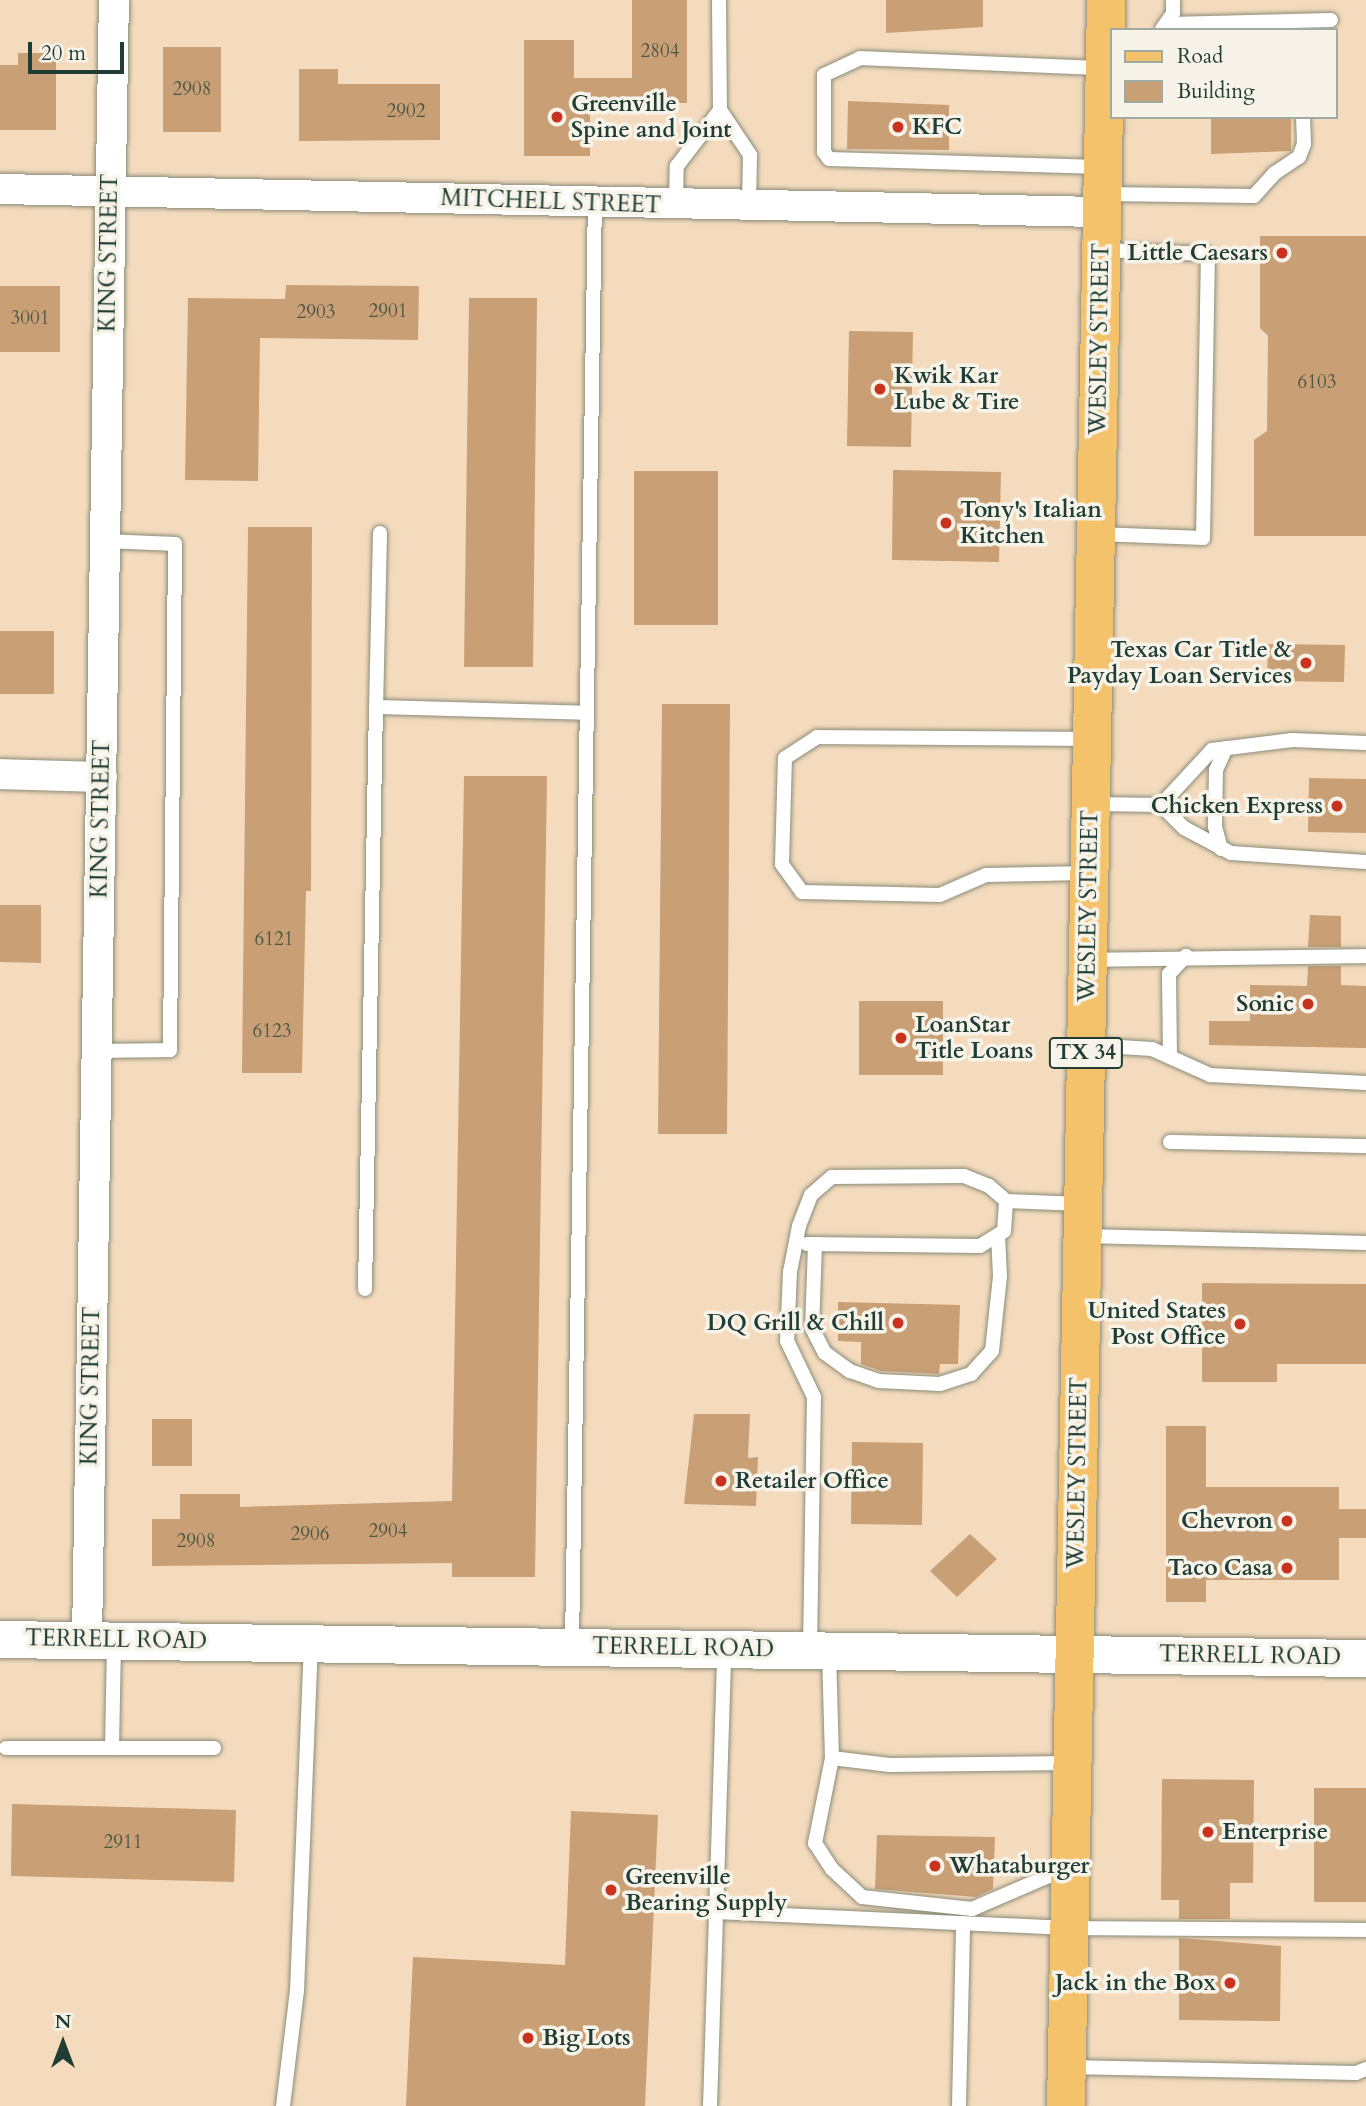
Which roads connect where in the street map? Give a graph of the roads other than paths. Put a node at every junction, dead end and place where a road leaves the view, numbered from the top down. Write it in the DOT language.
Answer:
graph roads {
  1 [pos="114,0"];
  2 [pos="719,0"];
  3 [pos="1173,0"];
  4 [pos="1331,20"];
  5 [pos="1165,27"];
  6 [pos="1108,42"];
  7 [pos="720,110"];
  8 [pos="1303,119"];
  9 [pos="0,189"];
  10 [pos="110,190"];
  11 [pos="1102,191"];
  12 [pos="595,203"];
  13 [pos="676,205"];
  14 [pos="749,207"];
  15 [pos="1101,250"];
  16 [pos="380,533"];
  17 [pos="1096,533"];
  18 [pos="105,541"];
  19 [pos="376,707"];
  20 [pos="587,713"];
  21 [pos="1092,739"];
  22 [pos="1366,743"];
  23 [pos="1226,748"];
  24 [pos="0,774"];
  25 [pos="102,777"];
  26 [pos="1091,804"];
  27 [pos="1161,805"];
  28 [pos="1222,849"];
  29 [pos="1366,862"];
  30 [pos="1089,873"];
  31 [pos="1186,956"];
  32 [pos="1366,956"];
  33 [pos="1088,960"];
  34 [pos="1086,1045"];
  35 [pos="97,1051"];
  36 [pos="1170,1057"];
  37 [pos="1366,1083"];
  38 [pos="1170,1142"];
  39 [pos="1366,1146"];
  40 [pos="1006,1201"];
  41 [pos="1083,1220"];
  42 [pos="998,1235"];
  43 [pos="796,1243"];
  44 [pos="1366,1243"];
  45 [pos="815,1244"];
  46 [pos="365,1289"];
  47 [pos="0,1639"];
  48 [pos="101,1639"];
  49 [pos="311,1642"];
  50 [pos="572,1646"];
  51 [pos="724,1648"];
  52 [pos="820,1650"];
  53 [pos="1074,1654"];
  54 [pos="1366,1658"];
  55 [pos="6,1748"];
  56 [pos="113,1748"];
  57 [pos="214,1748"];
  58 [pos="832,1758"];
  59 [pos="1073,1763"];
  60 [pos="1071,1867"];
  61 [pos="716,1912"];
  62 [pos="963,1923"];
  63 [pos="1069,1928"];
  64 [pos="1366,1930"];
  65 [pos="1067,2067"];
  66 [pos="1366,2068"];
  67 [pos="284,2106"];
  68 [pos="710,2106"];
  69 [pos="959,2106"];
  70 [pos="1066,2106"];
  1 -- 10 [label="street, KING STREET"];
  2 -- 7 [label="lane"];
  3 -- 5 [label="lane"];
  4 -- 5 [label="lane"];
  6 -- 11 [label="main road, WESLEY STREET / TX 34"];
  6 -- 11 [label="lane"];
  7 -- 13 [label="lane"];
  7 -- 14 [label="lane"];
  8 -- 11 [label="lane"];
  9 -- 10 [label="street, MITCHELL STREET"];
  10 -- 12 [label="street, MITCHELL STREET"];
  10 -- 18 [label="street, KING STREET"];
  11 -- 14 [label="street, MITCHELL STREET"];
  11 -- 15 [label="main road, WESLEY STREET / TX 34"];
  12 -- 13 [label="street, MITCHELL STREET"];
  12 -- 20 [label="lane"];
  13 -- 14 [label="street, MITCHELL STREET"];
  15 -- 17 [label="main road, WESLEY STREET / TX 34"];
  15 -- 17 [label="lane"];
  16 -- 19 [label="lane"];
  17 -- 21 [label="main road, WESLEY STREET / TX 34"];
  18 -- 25 [label="street, KING STREET"];
  18 -- 35 [label="lane"];
  19 -- 20 [label="lane"];
  19 -- 46 [label="lane"];
  20 -- 50 [label="lane"];
  21 -- 26 [label="main road, WESLEY STREET / TX 34"];
  21 -- 30 [label="lane"];
  22 -- 23 [label="lane"];
  23 -- 27 [label="lane"];
  23 -- 28 [label="lane"];
  24 -- 25 [label="street"];
  25 -- 35 [label="street, KING STREET"];
  26 -- 27 [label="lane"];
  26 -- 30 [label="main road, WESLEY STREET / TX 34"];
  27 -- 28 [label="lane"];
  28 -- 29 [label="lane"];
  30 -- 33 [label="main road, WESLEY STREET / TX 34"];
  31 -- 32 [label="lane"];
  31 -- 33 [label="lane"];
  31 -- 36 [label="lane"];
  33 -- 34 [label="main road, WESLEY STREET / TX 34"];
  34 -- 36 [label="lane"];
  34 -- 41 [label="main road, WESLEY STREET / TX 34"];
  35 -- 48 [label="street, KING STREET"];
  36 -- 37 [label="lane"];
  38 -- 39 [label="lane"];
  40 -- 41 [label="lane"];
  40 -- 42 [label="lane"];
  40 -- 43 [label="lane"];
  41 -- 44 [label="lane"];
  41 -- 53 [label="main road, WESLEY STREET / TX 34"];
  42 -- 45 [label="lane"];
  42 -- 45 [label="lane"];
  43 -- 45 [label="lane"];
  43 -- 52 [label="lane"];
  47 -- 48 [label="street, TERRELL ROAD"];
  48 -- 49 [label="street, TERRELL ROAD"];
  48 -- 56 [label="lane"];
  49 -- 50 [label="street, TERRELL ROAD"];
  49 -- 67 [label="lane"];
  50 -- 51 [label="street, TERRELL ROAD"];
  51 -- 52 [label="street, TERRELL ROAD"];
  51 -- 61 [label="lane"];
  52 -- 53 [label="street, TERRELL ROAD"];
  52 -- 58 [label="lane"];
  53 -- 54 [label="street, TERRELL ROAD"];
  53 -- 59 [label="main road, WESLEY STREET / TX 34"];
  55 -- 56 [label="lane"];
  56 -- 57 [label="lane"];
  58 -- 59 [label="lane"];
  58 -- 60 [label="lane"];
  59 -- 60 [label="main road, WESLEY STREET / TX 34"];
  60 -- 63 [label="main road, WESLEY STREET / TX 34"];
  61 -- 62 [label="lane"];
  61 -- 68 [label="lane"];
  62 -- 63 [label="lane"];
  62 -- 69 [label="lane"];
  63 -- 64 [label="lane"];
  63 -- 65 [label="main road, WESLEY STREET / TX 34"];
  65 -- 66 [label="lane"];
  65 -- 70 [label="main road, WESLEY STREET / TX 34"];
}
